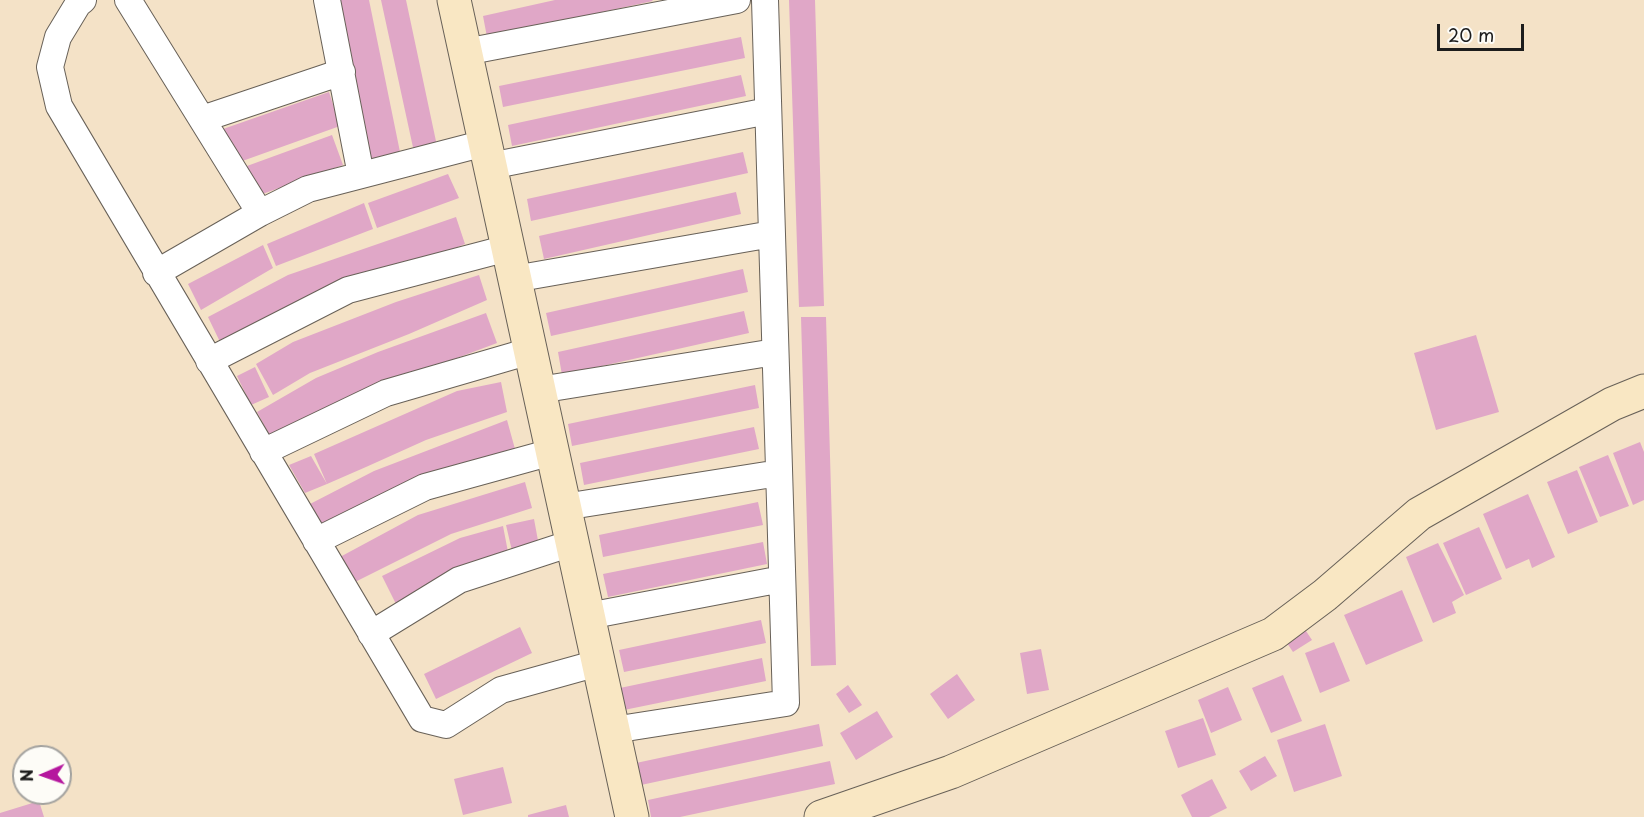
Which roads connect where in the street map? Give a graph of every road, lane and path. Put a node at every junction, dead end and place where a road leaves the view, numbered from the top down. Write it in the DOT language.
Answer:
graph roads {
  1 [pos="83,0"];
  2 [pos="128,0"];
  3 [pos="327,0"];
  4 [pos="454,0"];
  5 [pos="737,0"];
  6 [pos="765,0"];
  7 [pos="465,52"];
  8 [pos="342,72"];
  9 [pos="768,111"];
  10 [pos="202,119"];
  11 [pos="487,154"];
  12 [pos="361,175"];
  13 [pos="260,213"];
  14 [pos="772,234"];
  15 [pos="511,264"];
  16 [pos="156,273"];
  17 [pos="530,351"];
  18 [pos="775,352"];
  19 [pos="209,361"];
  20 [pos="539,390"];
  21 [pos="1644,391"];
  22 [pos="263,452"];
  23 [pos="552,452"];
  24 [pos="779,473"];
  25 [pos="564,507"];
  26 [pos="316,541"];
  27 [pos="572,543"];
  28 [pos="782,579"];
  29 [pos="588,616"];
  30 [pos="371,634"];
  31 [pos="598,663"];
  32 [pos="613,730"];
  33 [pos="632,817"];
  34 [pos="821,817"];
  1 -- 16 [label="street"];
  2 -- 10 [label="street"];
  3 -- 8 [label="street"];
  4 -- 7 [label="street"];
  5 -- 7 [label="street"];
  6 -- 9 [label="street"];
  7 -- 11 [label="street"];
  8 -- 10 [label="street"];
  8 -- 12 [label="street"];
  9 -- 11 [label="street"];
  9 -- 14 [label="street"];
  10 -- 13 [label="street"];
  11 -- 12 [label="street"];
  11 -- 15 [label="street"];
  12 -- 13 [label="street"];
  13 -- 16 [label="street"];
  14 -- 15 [label="street"];
  14 -- 18 [label="street"];
  15 -- 17 [label="street"];
  15 -- 19 [label="street"];
  16 -- 19 [label="street"];
  17 -- 20 [label="street"];
  17 -- 22 [label="street"];
  18 -- 20 [label="street"];
  18 -- 24 [label="street"];
  19 -- 22 [label="street"];
  20 -- 23 [label="street"];
  21 -- 34 [label="street"];
  22 -- 26 [label="street"];
  23 -- 25 [label="street"];
  23 -- 26 [label="street"];
  24 -- 25 [label="street"];
  24 -- 28 [label="street"];
  25 -- 27 [label="street"];
  26 -- 30 [label="street"];
  27 -- 29 [label="street"];
  27 -- 30 [label="street"];
  28 -- 29 [label="street"];
  28 -- 32 [label="street"];
  29 -- 31 [label="street"];
  30 -- 31 [label="street"];
  31 -- 32 [label="street"];
  32 -- 33 [label="street"];
}
